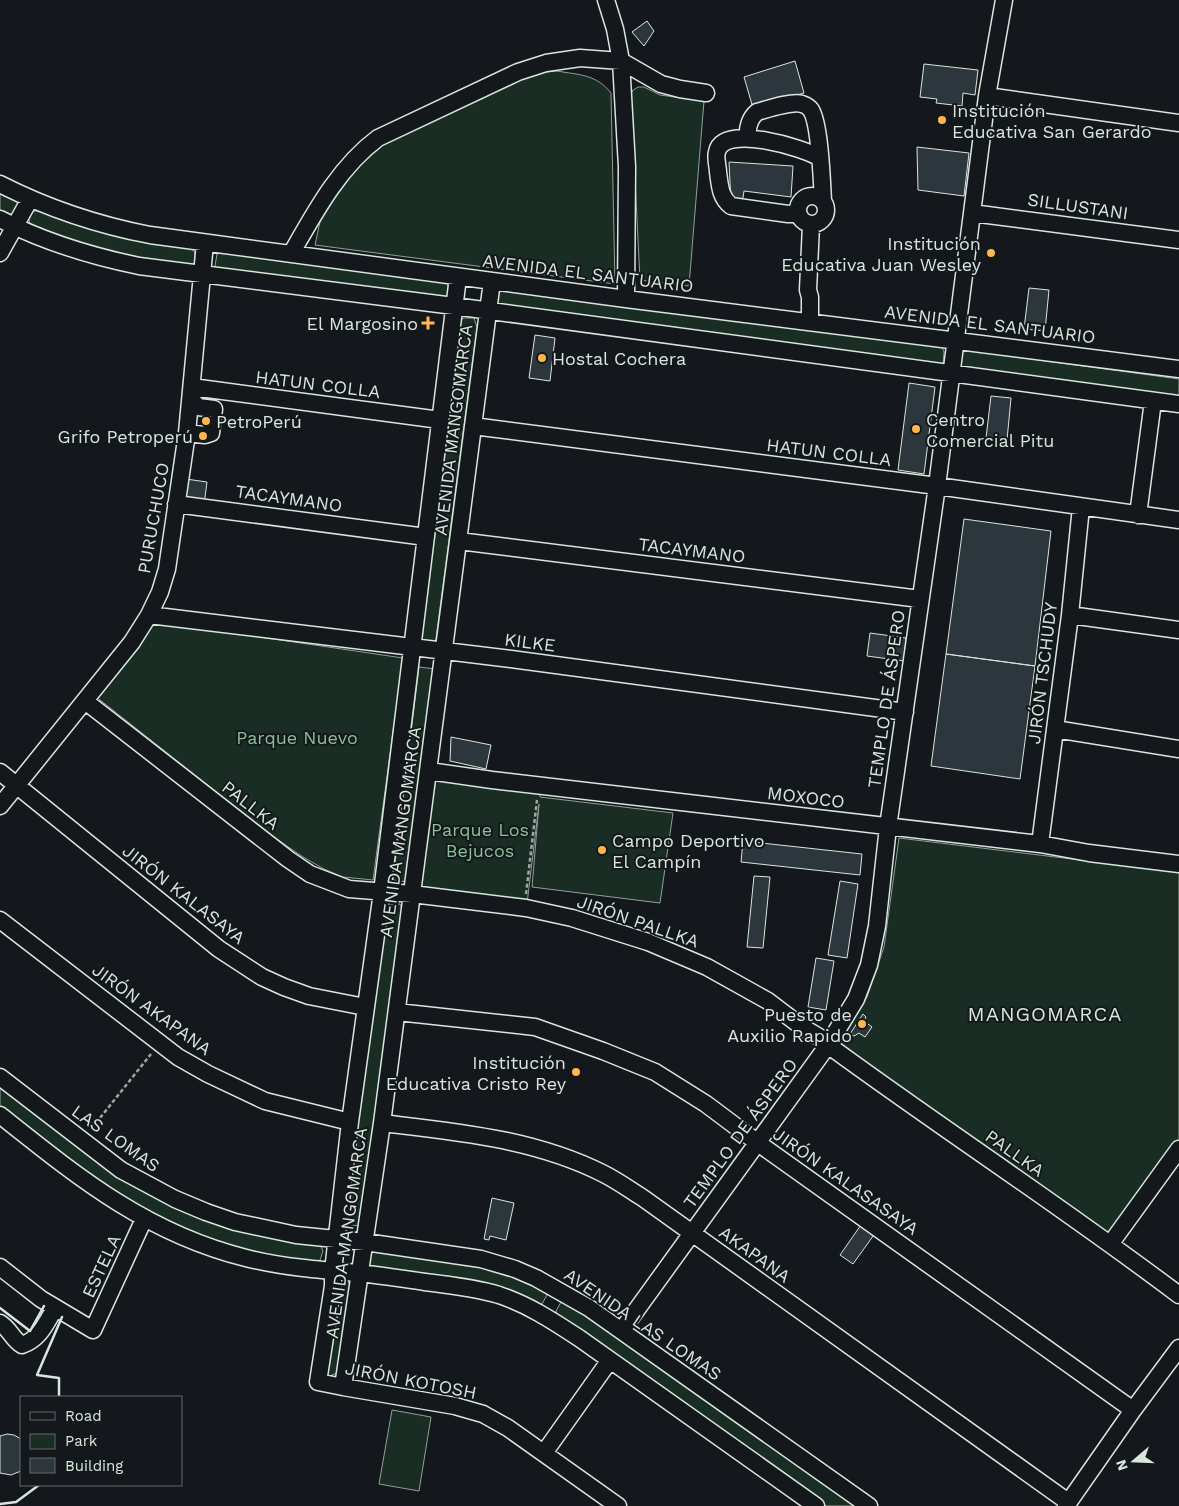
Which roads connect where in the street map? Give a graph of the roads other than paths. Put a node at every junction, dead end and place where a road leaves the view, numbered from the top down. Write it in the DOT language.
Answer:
graph roads {
  1 [pos="606,0"];
  2 [pos="1004,0"];
  3 [pos="621,61"];
  4 [pos="706,93"];
  5 [pos="987,96"];
  6 [pos="1179,123"];
  7 [pos="748,137"];
  8 [pos="820,158"];
  9 [pos="0,184"];
  10 [pos="30,199"];
  11 [pos="823,202"];
  12 [pos="972,212"];
  13 [pos="797,213"];
  14 [pos="0,220"];
  15 [pos="813,225"];
  16 [pos="15,227"];
  17 [pos="1179,240"];
  18 [pos="205,243"];
  19 [pos="0,253"];
  20 [pos="291,254"];
  21 [pos="201,274"];
  22 [pos="458,277"];
  23 [pos="492,281"];
  24 [pos="626,299"];
  25 [pos="454,306"];
  26 [pos="488,312"];
  27 [pos="810,321"];
  28 [pos="955,340"];
  29 [pos="1179,369"];
  30 [pos="951,373"];
  31 [pos="219,391"];
  32 [pos="200,401"];
  33 [pos="1153,401"];
  34 [pos="1179,404"];
  35 [pos="440,420"];
  36 [pos="473,426"];
  37 [pos="194,434"];
  38 [pos="937,486"];
  39 [pos="176,504"];
  40 [pos="1081,507"];
  41 [pos="1138,515"];
  42 [pos="1179,520"];
  43 [pos="426,537"];
  44 [pos="459,541"];
  45 [pos="920,599"];
  46 [pos="150,615"];
  47 [pos="1070,615"];
  48 [pos="1179,630"];
  49 [pos="412,647"];
  50 [pos="444,652"];
  51 [pos="85,701"];
  52 [pos="905,712"];
  53 [pos="1055,729"];
  54 [pos="1179,749"];
  55 [pos="429,771"];
  56 [pos="0,772"];
  57 [pos="17,785"];
  58 [pos="0,806"];
  59 [pos="888,827"];
  60 [pos="1040,844"];
  61 [pos="1179,864"];
  62 [pos="382,892"];
  63 [pos="412,894"];
  64 [pos="0,920"];
  65 [pos="365,1007"];
  66 [pos="397,1012"];
  67 [pos="829,1044"];
  68 [pos="0,1077"];
  69 [pos="0,1115"];
  70 [pos="350,1122"];
  71 [pos="382,1124"];
  72 [pos="758,1143"];
  73 [pos="1179,1148"];
  74 [pos="144,1219"];
  75 [pos="692,1234"];
  76 [pos="337,1238"];
  77 [pos="364,1242"];
  78 [pos="1110,1243"];
  79 [pos="0,1266"];
  80 [pos="333,1271"];
  81 [pos="360,1274"];
  82 [pos="559,1290"];
  83 [pos="1179,1294"];
  84 [pos="55,1308"];
  85 [pos="545,1315"];
  86 [pos="0,1323"];
  87 [pos="622,1330"];
  88 [pos="1179,1348"];
  89 [pos="610,1360"];
  90 [pos="318,1382"];
  91 [pos="343,1388"];
  92 [pos="1133,1410"];
  93 [pos="544,1453"];
  94 [pos="1067,1504"];
  95 [pos="618,1506"];
  96 [pos="816,1506"];
  97 [pos="868,1506"];
  1 -- 3 [label="street"];
  2 -- 5 [label="street, TEMPLO DE ÁSPERO"];
  3 -- 4 [label="street"];
  3 -- 20 [label="street"];
  3 -- 24 [label="street"];
  5 -- 6 [label="street"];
  5 -- 12 [label="street, TEMPLO DE ÁSPERO"];
  7 -- 8 [label="street"];
  7 -- 8 [label="street"];
  7 -- 13 [label="street"];
  8 -- 11 [label="street"];
  9 -- 10 [label="street, AVENIDA EL SANTUARIO"];
  10 -- 16 [label="street"];
  10 -- 18 [label="street, AVENIDA EL SANTUARIO"];
  11 -- 13 [label="street"];
  11 -- 15 [label="street"];
  12 -- 17 [label="street, SILLUSTANI"];
  12 -- 28 [label="street, TEMPLO DE ÁSPERO"];
  13 -- 15 [label="street"];
  14 -- 16 [label="street"];
  15 -- 27 [label="street"];
  16 -- 19 [label="street"];
  16 -- 21 [label="street"];
  18 -- 20 [label="street, AVENIDA EL SANTUARIO"];
  18 -- 21 [label="street, PURUCHUCO"];
  20 -- 22 [label="street, AVENIDA EL SANTUARIO"];
  21 -- 25 [label="street"];
  21 -- 32 [label="street, PURUCHUCO"];
  22 -- 23 [label="street, AVENIDA EL SANTUARIO"];
  22 -- 25 [label="street, AVENIDA MANGOMARCA"];
  23 -- 24 [label="street, AVENIDA EL SANTUARIO"];
  23 -- 26 [label="street, AVENIDA MANGOMARCA"];
  24 -- 27 [label="street, AVENIDA EL SANTUARIO"];
  25 -- 26 [label="street"];
  25 -- 35 [label="street, AVENIDA MANGOMARCA"];
  26 -- 30 [label="street"];
  26 -- 36 [label="street, AVENIDA MANGOMARCA"];
  27 -- 28 [label="street, AVENIDA EL SANTUARIO"];
  28 -- 29 [label="street, AVENIDA EL SANTUARIO"];
  28 -- 30 [label="street, TEMPLO DE ÁSPERO"];
  30 -- 33 [label="street"];
  30 -- 38 [label="street, TEMPLO DE ÁSPERO"];
  31 -- 32 [label="street, HATUN COLLA"];
  31 -- 32 [label="street"];
  31 -- 35 [label="street, HATUN COLLA"];
  32 -- 37 [label="street, PURUCHUCO"];
  32 -- 37 [label="street"];
  33 -- 34 [label="street"];
  33 -- 41 [label="street"];
  35 -- 43 [label="street, AVENIDA MANGOMARCA"];
  36 -- 38 [label="street, HATUN COLLA"];
  36 -- 44 [label="street, AVENIDA MANGOMARCA"];
  37 -- 39 [label="street, PURUCHUCO"];
  38 -- 40 [label="street, HATUN COLLA"];
  38 -- 45 [label="street, TEMPLO DE ÁSPERO"];
  39 -- 43 [label="street, TACAYMANO"];
  39 -- 46 [label="street, PURUCHUCO"];
  40 -- 41 [label="street, HATUN COLLA"];
  40 -- 47 [label="street, JIRÓN TSCHUDY"];
  41 -- 42 [label="street, HATUN COLLA"];
  43 -- 49 [label="street, AVENIDA MANGOMARCA"];
  44 -- 45 [label="street, TACAYMANO"];
  44 -- 50 [label="street, AVENIDA MANGOMARCA"];
  45 -- 52 [label="street, TEMPLO DE ÁSPERO"];
  46 -- 49 [label="street, KILKE"];
  46 -- 51 [label="street, PURUCHUCO"];
  47 -- 48 [label="street"];
  47 -- 53 [label="street, JIRÓN TSCHUDY"];
  49 -- 50 [label="street, KILKE"];
  49 -- 62 [label="street, AVENIDA MANGOMARCA"];
  50 -- 52 [label="street, KILKE"];
  50 -- 55 [label="street, AVENIDA MANGOMARCA"];
  51 -- 57 [label="street, PURUCHUCO"];
  51 -- 62 [label="street, PALLKA"];
  52 -- 59 [label="street, TEMPLO DE ÁSPERO"];
  53 -- 54 [label="street"];
  53 -- 60 [label="street, JIRÓN TSCHUDY"];
  55 -- 59 [label="street, MOXOCO"];
  55 -- 63 [label="street, AVENIDA MANGOMARCA"];
  56 -- 57 [label="street, JIRÓN KALASAYA"];
  57 -- 58 [label="street, PURUCHUCO"];
  57 -- 65 [label="street, JIRÓN KALASAYA"];
  59 -- 60 [label="street, MOXOCO"];
  59 -- 67 [label="street, TEMPLO DE ÁSPERO"];
  60 -- 61 [label="street, MOXOCO"];
  62 -- 63 [label="street, PALLKA"];
  62 -- 65 [label="street, AVENIDA MANGOMARCA"];
  63 -- 66 [label="street, AVENIDA MANGOMARCA"];
  63 -- 67 [label="street, JIRÓN PALLKA"];
  64 -- 70 [label="street, JIRÓN AKAPANA"];
  65 -- 70 [label="street, AVENIDA MANGOMARCA"];
  66 -- 71 [label="street, AVENIDA MANGOMARCA"];
  66 -- 72 [label="street, JIRÓN KALASASAYA"];
  67 -- 72 [label="street, TEMPLO DE ÁSPERO"];
  67 -- 78 [label="street, PALLKA"];
  68 -- 76 [label="street, LAS LOMAS"];
  69 -- 74 [label="street"];
  70 -- 76 [label="street, AVENIDA MANGOMARCA"];
  71 -- 75 [label="street, AKAPANA"];
  71 -- 77 [label="street, AVENIDA MANGOMARCA"];
  72 -- 75 [label="street, TEMPLO DE ÁSPERO"];
  72 -- 92 [label="street, JIRÓN KALASASAYA"];
  73 -- 78 [label="street"];
  74 -- 80 [label="street"];
  74 -- 84 [label="street, ESTELA"];
  75 -- 87 [label="street, TEMPLO DE ÁSPERO"];
  75 -- 94 [label="street, AKAPANA"];
  76 -- 77 [label="street, AVENIDA LAS LOMAS"];
  76 -- 80 [label="street, AVENIDA MANGOMARCA"];
  77 -- 81 [label="street, AVENIDA MANGOMARCA"];
  77 -- 82 [label="street, AVENIDA LAS LOMAS"];
  78 -- 83 [label="street, PALLKA"];
  79 -- 84 [label="street"];
  80 -- 81 [label="street"];
  80 -- 90 [label="street, AVENIDA MANGOMARCA"];
  81 -- 85 [label="street"];
  81 -- 91 [label="street, AVENIDA MANGOMARCA"];
  82 -- 85 [label="street"];
  82 -- 87 [label="street, AVENIDA LAS LOMAS"];
  84 -- 86 [label="street"];
  85 -- 89 [label="street"];
  87 -- 97 [label="street, AVENIDA LAS LOMAS"];
  88 -- 92 [label="street"];
  89 -- 93 [label="street"];
  89 -- 96 [label="street"];
  90 -- 91 [label="street, JIRÓN KOTOSH"];
  91 -- 93 [label="street, JIRÓN KOTOSH"];
  92 -- 94 [label="street"];
  93 -- 95 [label="street, JIRÓN KOTOSH"];
}
